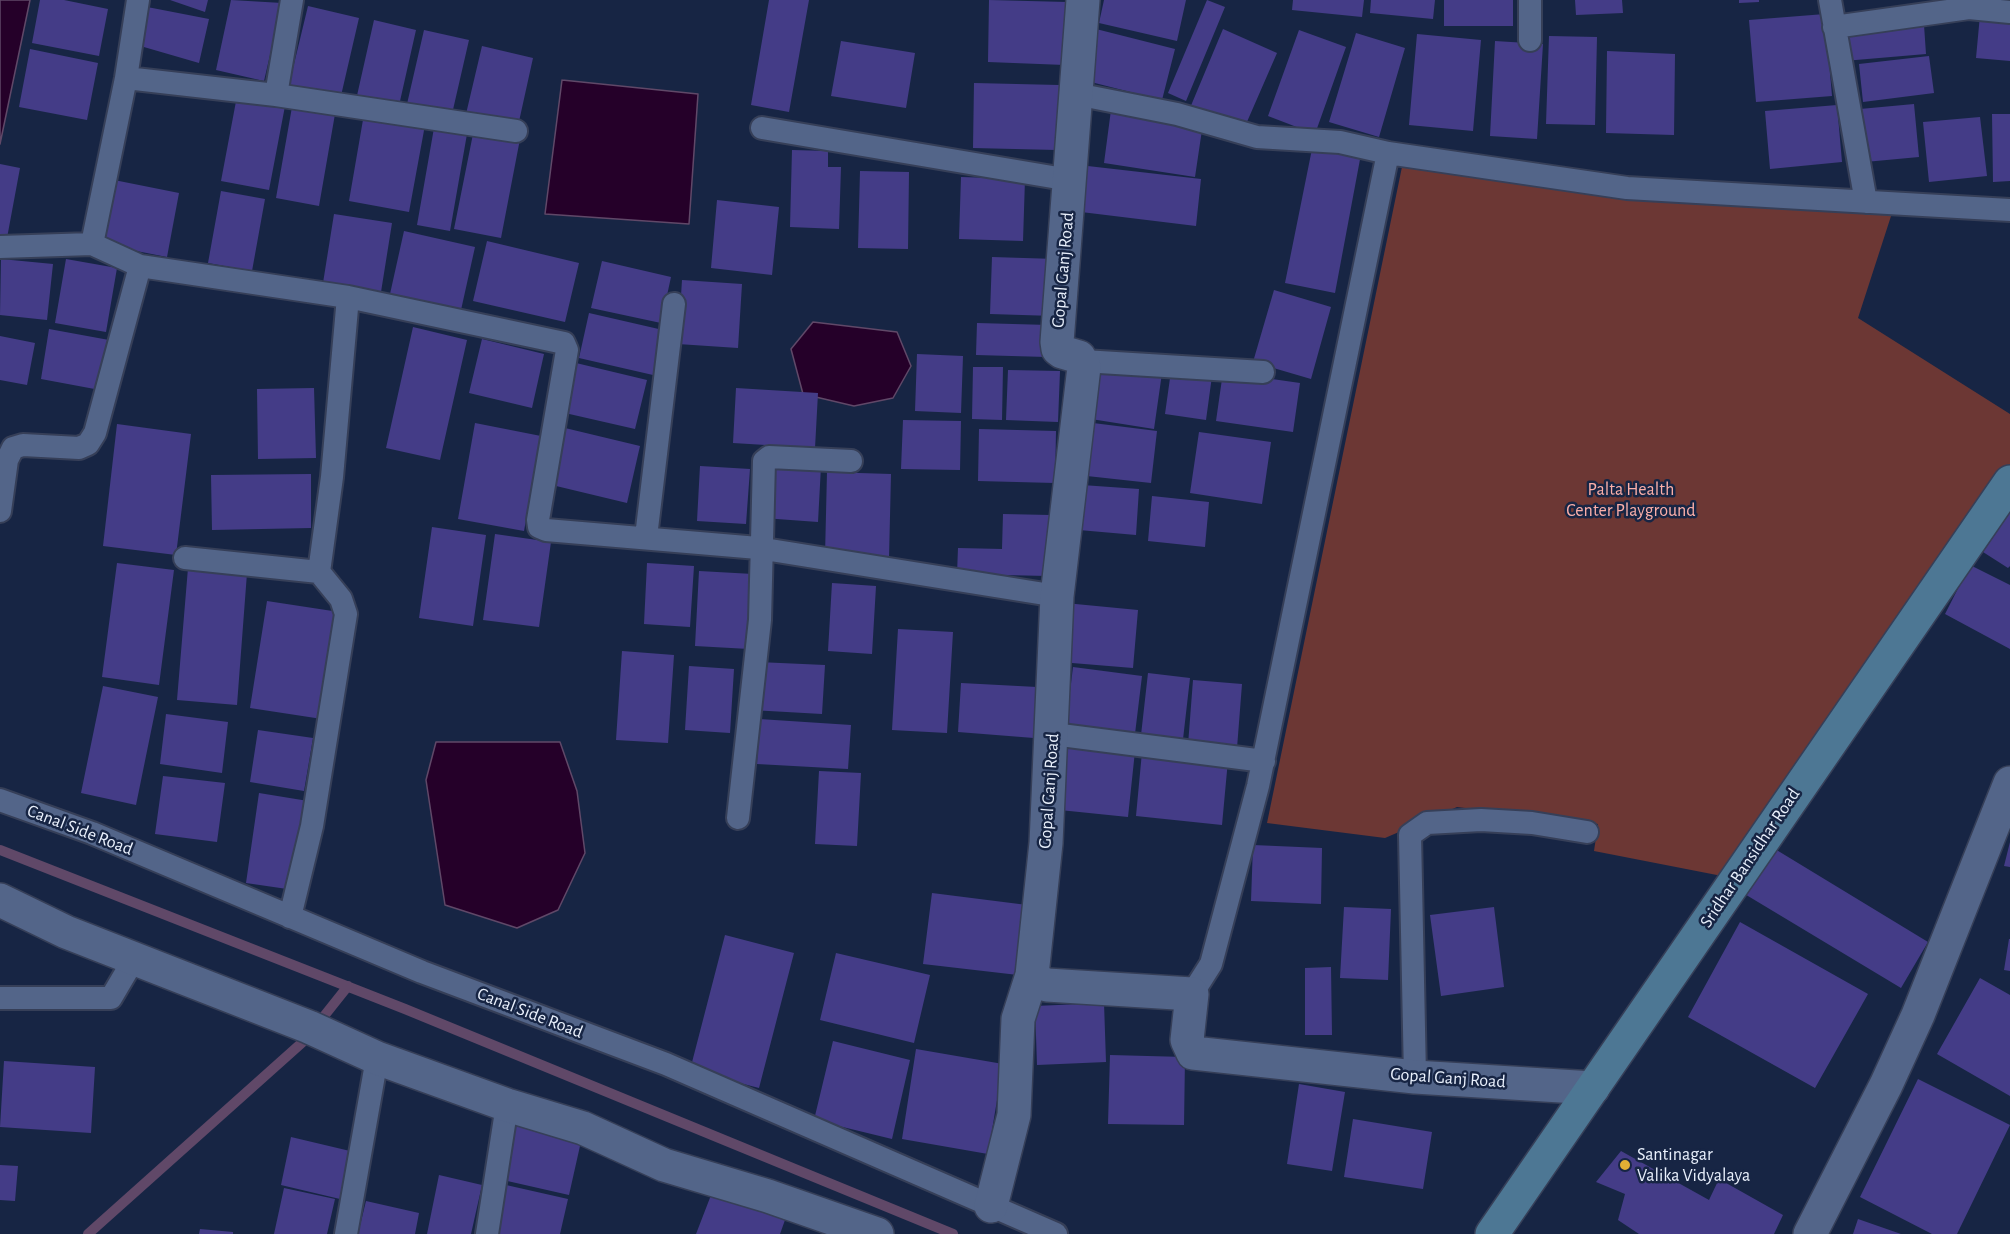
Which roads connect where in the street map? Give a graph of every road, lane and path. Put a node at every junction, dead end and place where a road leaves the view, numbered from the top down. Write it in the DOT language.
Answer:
graph roads {
  1 [pos="138,0"];
  2 [pos="292,0"];
  3 [pos="1083,0"];
  4 [pos="1530,0"];
  5 [pos="1830,0"];
  6 [pos="2010,12"];
  7 [pos="1834,27"];
  8 [pos="1530,40"];
  9 [pos="126,78"];
  10 [pos="1076,94"];
  11 [pos="276,95"];
  12 [pos="762,128"];
  13 [pos="516,131"];
  14 [pos="1388,153"];
  15 [pos="1070,180"];
  16 [pos="1866,202"];
  17 [pos="2010,210"];
  18 [pos="92,244"];
  19 [pos="0,247"];
  20 [pos="140,266"];
  21 [pos="348,297"];
  22 [pos="674,304"];
  23 [pos="1083,361"];
  24 [pos="1263,372"];
  25 [pos="851,461"];
  26 [pos="2010,482"];
  27 [pos="0,511"];
  28 [pos="646,537"];
  29 [pos="760,549"];
  30 [pos="185,558"];
  31 [pos="319,572"];
  32 [pos="1057,596"];
  33 [pos="1053,734"];
  34 [pos="1264,761"];
  35 [pos="2010,783"];
  36 [pos="0,800"];
  37 [pos="738,818"];
  38 [pos="1587,832"];
  39 [pos="0,900"];
  40 [pos="290,916"];
  41 [pos="134,959"];
  42 [pos="1032,975"];
  43 [pos="1192,994"];
  44 [pos="0,998"];
  45 [pos="377,1058"];
  46 [pos="1414,1077"];
  47 [pos="1593,1088"];
  48 [pos="507,1105"];
  49 [pos="991,1206"];
  50 [pos="346,1234"];
  51 [pos="487,1234"];
  52 [pos="877,1234"];
  53 [pos="1056,1234"];
  54 [pos="1491,1234"];
  55 [pos="1810,1234"];
  1 -- 9 [label="lane"];
  2 -- 11 [label="lane"];
  3 -- 10 [label="street, Gopal Ganj Road"];
  4 -- 8 [label="lane"];
  5 -- 7 [label="lane"];
  6 -- 7 [label="lane"];
  7 -- 16 [label="lane"];
  9 -- 11 [label="lane"];
  9 -- 18 [label="lane"];
  10 -- 14 [label="lane"];
  10 -- 15 [label="street, Gopal Ganj Road"];
  11 -- 13 [label="lane"];
  12 -- 15 [label="lane"];
  14 -- 16 [label="lane"];
  14 -- 34 [label="lane"];
  15 -- 23 [label="street, Gopal Ganj Road"];
  16 -- 17 [label="lane"];
  18 -- 19 [label="lane"];
  18 -- 20 [label="lane"];
  20 -- 21 [label="lane"];
  20 -- 27 [label="lane"];
  21 -- 28 [label="lane"];
  21 -- 31 [label="lane"];
  22 -- 28 [label="lane"];
  23 -- 24 [label="lane"];
  23 -- 32 [label="street, Gopal Ganj Road"];
  25 -- 29 [label="lane"];
  26 -- 47 [label="street, Sridhar Bansidhar Road"];
  28 -- 29 [label="lane"];
  29 -- 32 [label="lane"];
  29 -- 37 [label="lane"];
  30 -- 31 [label="lane"];
  31 -- 40 [label="lane"];
  32 -- 33 [label="street, Gopal Ganj Road"];
  33 -- 34 [label="lane"];
  33 -- 42 [label="street, Gopal Ganj Road"];
  34 -- 43 [label="lane"];
  35 -- 55 [label="street"];
  36 -- 40 [label="lane, Canal Side Road"];
  38 -- 46 [label="lane"];
  39 -- 41 [label="street"];
  40 -- 49 [label="lane, Canal Side Road"];
  41 -- 44 [label="lane"];
  41 -- 45 [label="street"];
  42 -- 43 [label="street"];
  42 -- 49 [label="street, Gopal Ganj Road"];
  43 -- 46 [label="street, Gopal Ganj Road"];
  45 -- 48 [label="street"];
  45 -- 50 [label="lane"];
  46 -- 47 [label="street, Gopal Ganj Road"];
  47 -- 54 [label="street, Sridhar Bansidhar Road"];
  48 -- 51 [label="lane"];
  48 -- 52 [label="street"];
  49 -- 53 [label="lane, Canal Side Road"];
}
